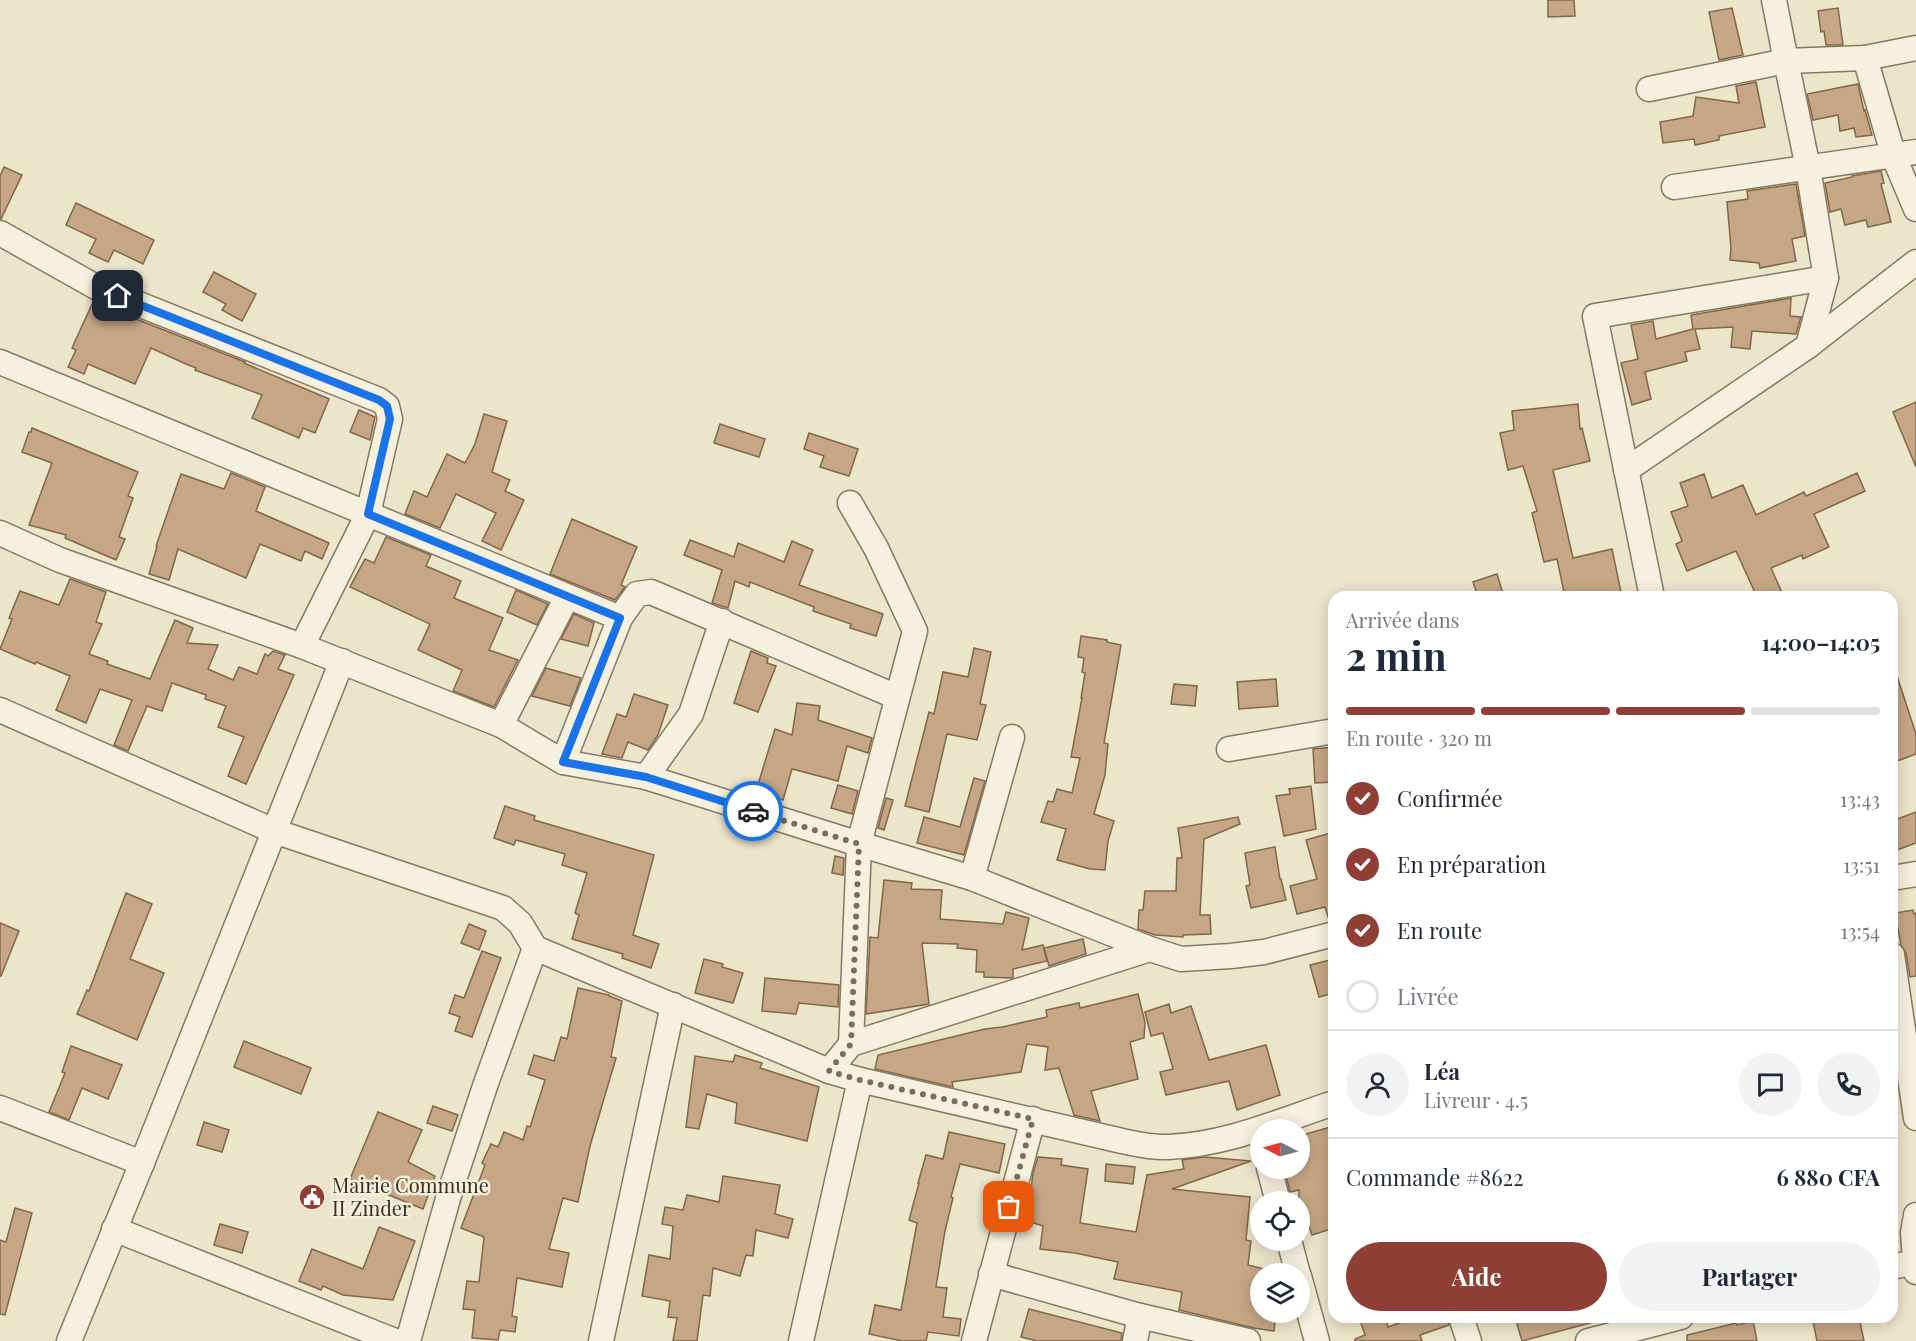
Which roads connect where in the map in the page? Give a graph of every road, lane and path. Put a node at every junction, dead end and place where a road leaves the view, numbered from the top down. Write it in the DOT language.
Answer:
graph roads {
  1 [pos="1774,0"];
  2 [pos="1916,48"];
  3 [pos="1865,58"];
  4 [pos="1786,61"];
  5 [pos="1649,89"];
  6 [pos="1905,154"];
  7 [pos="1808,168"];
  8 [pos="1674,187"];
  9 [pos="1916,210"];
  10 [pos="0,233"];
  11 [pos="1916,262"];
  12 [pos="1826,278"];
  13 [pos="1808,346"];
  14 [pos="0,362"];
  15 [pos="1626,470"];
  16 [pos="850,503"];
  17 [pos="368,514"];
  18 [pos="0,533"];
  19 [pos="1651,591"];
  20 [pos="567,597"];
  21 [pos="620,618"];
  22 [pos="722,621"];
  23 [pos="302,645"];
  24 [pos="342,662"];
  25 [pos="897,697"];
  26 [pos="0,710"];
  27 [pos="501,725"];
  28 [pos="1328,732"];
  29 [pos="1012,737"];
  30 [pos="1229,749"];
  31 [pos="563,762"];
  32 [pos="646,777"];
  33 [pos="274,831"];
  34 [pos="859,844"];
  35 [pos="1916,874"];
  36 [pos="1898,877"];
  37 [pos="972,878"];
  38 [pos="1328,936"];
  39 [pos="535,948"];
  40 [pos="1150,949"];
  41 [pos="1898,973"];
  42 [pos="1907,1000"];
  43 [pos="673,1005"];
  44 [pos="851,1044"];
  45 [pos="829,1071"];
  46 [pos="860,1080"];
  47 [pos="1328,1105"];
  48 [pos="0,1108"];
  49 [pos="1916,1118"];
  50 [pos="1033,1119"];
  51 [pos="1294,1119"];
  52 [pos="1250,1134"];
  53 [pos="142,1163"];
  54 [pos="1916,1215"];
  55 [pos="114,1229"];
  56 [pos="1898,1267"];
  57 [pos="1916,1267"];
  58 [pos="991,1274"];
  59 [pos="1310,1315"];
  60 [pos="1140,1316"];
  61 [pos="1463,1323"];
  62 [pos="1662,1323"];
  63 [pos="1646,1328"];
  64 [pos="69,1341"];
  65 [pos="395,1341"];
  66 [pos="408,1341"];
  67 [pos="601,1341"];
  68 [pos="801,1341"];
  69 [pos="974,1341"];
  70 [pos="1135,1341"];
  71 [pos="1248,1341"];
  72 [pos="1317,1341"];
  73 [pos="1469,1341"];
  74 [pos="1588,1341"];
  1 -- 4 [label="street"];
  2 -- 3 [label="street"];
  3 -- 4 [label="street"];
  3 -- 6 [label="street"];
  4 -- 5 [label="street"];
  4 -- 7 [label="street"];
  6 -- 7 [label="street"];
  6 -- 9 [label="street"];
  7 -- 8 [label="street"];
  7 -- 12 [label="street"];
  10 -- 17 [label="street"];
  11 -- 13 [label="street"];
  12 -- 13 [label="street"];
  12 -- 15 [label="street"];
  13 -- 15 [label="street"];
  14 -- 17 [label="street"];
  15 -- 19 [label="street"];
  16 -- 25 [label="street"];
  17 -- 20 [label="street"];
  17 -- 23 [label="street"];
  18 -- 23 [label="street"];
  20 -- 21 [label="street"];
  20 -- 27 [label="street"];
  21 -- 22 [label="street"];
  21 -- 31 [label="street"];
  22 -- 25 [label="street"];
  22 -- 32 [label="street"];
  23 -- 24 [label="street"];
  24 -- 27 [label="street"];
  24 -- 33 [label="street"];
  25 -- 34 [label="street"];
  26 -- 33 [label="street"];
  27 -- 31 [label="street"];
  28 -- 30 [label="street"];
  29 -- 37 [label="street"];
  31 -- 32 [label="street"];
  32 -- 34 [label="street"];
  33 -- 39 [label="street"];
  33 -- 53 [label="street"];
  34 -- 37 [label="street"];
  34 -- 44 [label="street"];
  35 -- 36 [label="street"];
  37 -- 40 [label="street"];
  38 -- 40 [label="street"];
  39 -- 43 [label="street"];
  39 -- 66 [label="street"];
  40 -- 44 [label="street"];
  41 -- 42 [label="street"];
  42 -- 49 [label="street"];
  43 -- 45 [label="street"];
  43 -- 67 [label="street"];
  44 -- 45 [label="street"];
  45 -- 46 [label="street"];
  46 -- 50 [label="street"];
  46 -- 68 [label="street"];
  47 -- 51 [label="street"];
  48 -- 53 [label="street"];
  50 -- 52 [label="street"];
  50 -- 58 [label="street"];
  53 -- 55 [label="street"];
  54 -- 57 [label="street"];
  55 -- 64 [label="street"];
  55 -- 65 [label="street"];
  56 -- 57 [label="street"];
  58 -- 60 [label="street"];
  58 -- 69 [label="street"];
  59 -- 72 [label="street"];
  60 -- 70 [label="street"];
  60 -- 71 [label="street"];
  61 -- 73 [label="street"];
  62 -- 63 [label="street"];
  63 -- 74 [label="street"];
}
